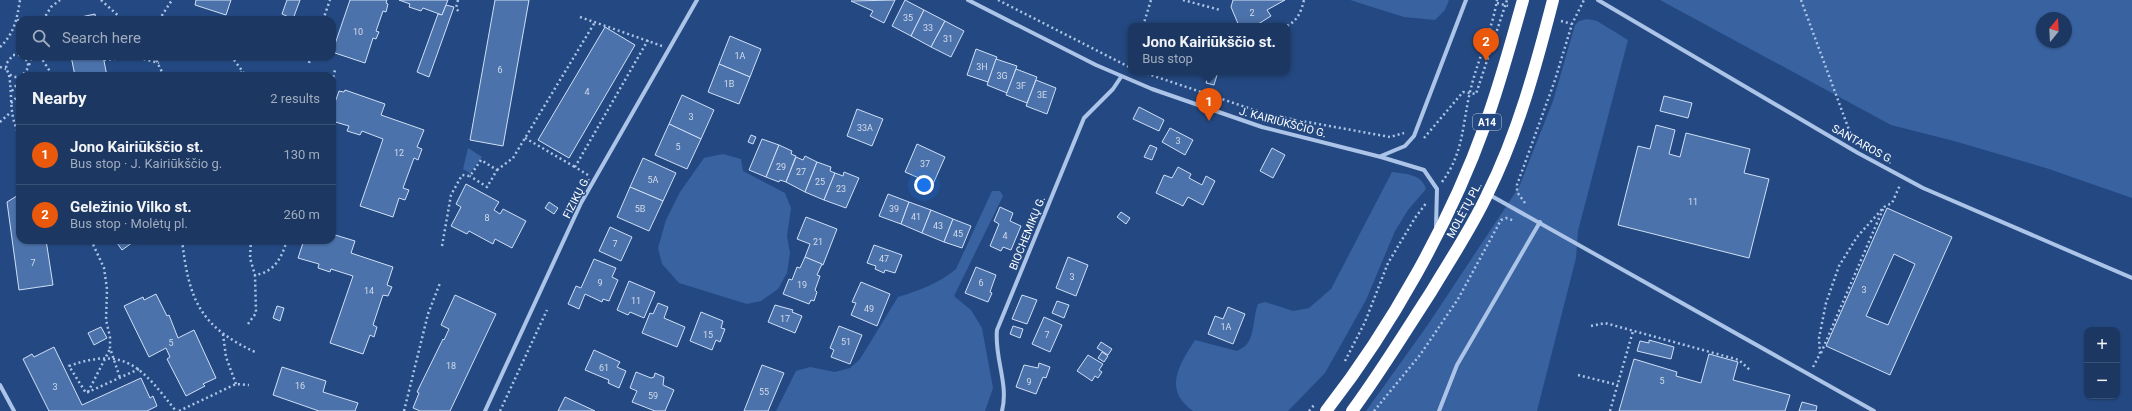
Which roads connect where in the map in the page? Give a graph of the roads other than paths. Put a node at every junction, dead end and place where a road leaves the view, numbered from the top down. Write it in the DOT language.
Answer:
graph roads {
  1 [pos="698,0"];
  2 [pos="968,0"];
  3 [pos="1466,0"];
  4 [pos="1523,0"];
  5 [pos="1554,0"];
  6 [pos="1598,0"];
  7 [pos="1121,77"];
  8 [pos="1381,157"];
  9 [pos="1488,194"];
  10 [pos="1540,222"];
  11 [pos="1435,237"];
  12 [pos="2132,278"];
  13 [pos="0,385"];
  14 [pos="14,411"];
  15 [pos="485,411"];
  16 [pos="1002,411"];
  17 [pos="1326,411"];
  18 [pos="1352,411"];
  19 [pos="1440,411"];
  20 [pos="1874,411"];
  1 -- 15 [label="street, FIZIKŲ G."];
  2 -- 7 [label="street, J. KAIRIŪKŠČIO G."];
  3 -- 8 [label="street"];
  4 -- 11 [label="highway, MOLĖTŲ PL. / A14"];
  5 -- 9 [label="highway, MOLĖTŲ PL. / A14"];
  6 -- 12 [label="street, SANTAROS G."];
  7 -- 8 [label="street, J. KAIRIŪKŠČIO G."];
  7 -- 16 [label="street, BIOCHEMIKŲ G."];
  8 -- 11 [label="street, J. KAIRIŪKŠČIO G."];
  9 -- 10 [label="street"];
  9 -- 18 [label="highway, MOLĖTŲ PL. / A14"];
  10 -- 19 [label="street"];
  10 -- 20 [label="street"];
  11 -- 17 [label="highway, MOLĖTŲ PL. / A14"];
  13 -- 14 [label="street"];
}
